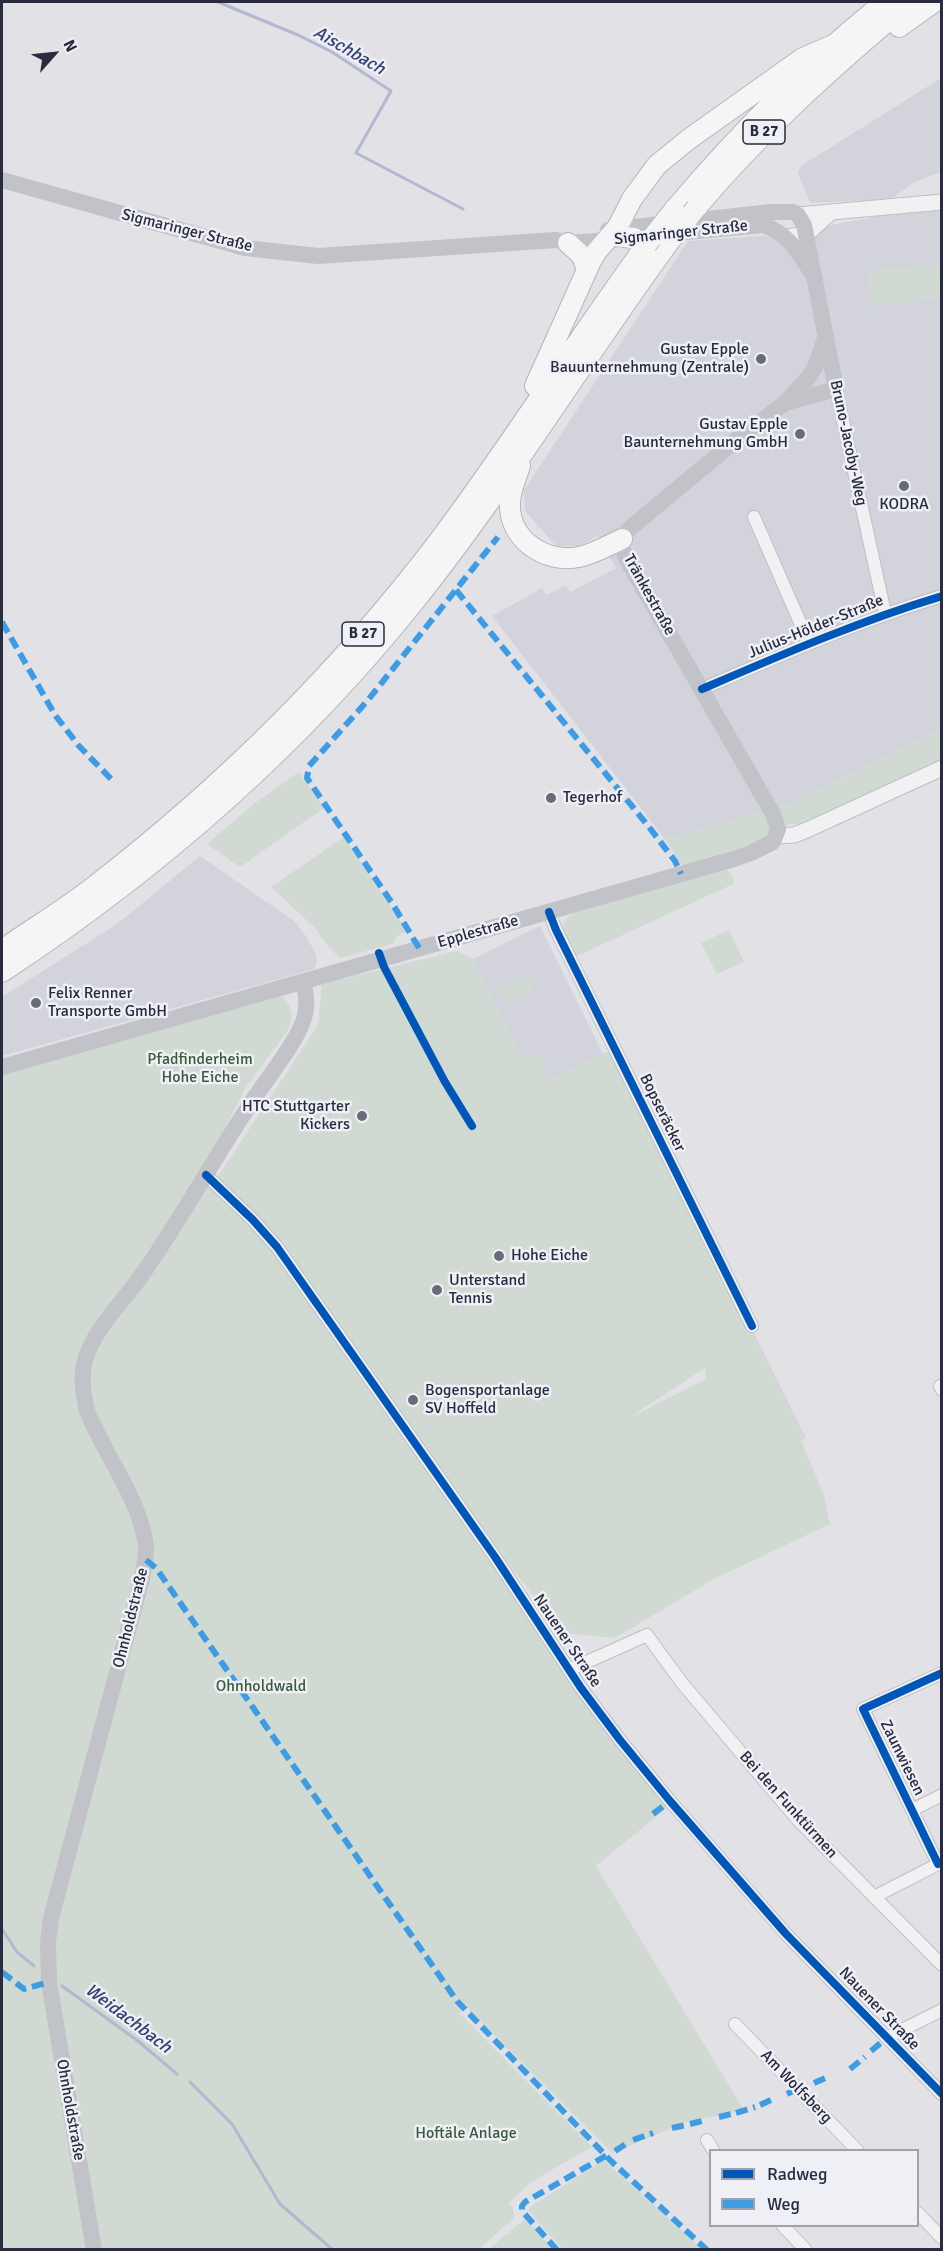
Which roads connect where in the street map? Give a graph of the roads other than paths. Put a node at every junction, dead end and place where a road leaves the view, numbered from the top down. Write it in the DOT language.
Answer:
graph roads {
  1 [pos="885,2"];
  2 [pos="921,5"];
  3 [pos="835,54"];
  4 [pos="2,180"];
  5 [pos="942,202"];
  6 [pos="830,213"];
  7 [pos="798,215"];
  8 [pos="807,234"];
  9 [pos="787,237"];
  10 [pos="626,238"];
  11 [pos="562,242"];
  12 [pos="587,270"];
  13 [pos="812,273"];
  14 [pos="826,335"];
  15 [pos="836,389"];
  16 [pos="784,404"];
  17 [pos="521,439"];
  18 [pos="754,517"];
  19 [pos="622,539"];
  20 [pos="942,596"];
  21 [pos="885,613"];
  22 [pos="809,643"];
  23 [pos="702,689"];
  24 [pos="942,768"];
  25 [pos="777,836"];
  26 [pos="549,912"];
  27 [pos="2,950"];
  28 [pos="2,972"];
  29 [pos="304,982"];
  30 [pos="2,1067"];
  31 [pos="206,1175"];
  32 [pos="752,1326"];
  33 [pos="566,1665"];
  34 [pos="942,1673"];
  35 [pos="942,1795"];
  36 [pos="912,1810"];
  37 [pos="940,1863"];
  38 [pos="874,1898"];
  39 [pos="942,1965"];
  40 [pos="942,2010"];
  41 [pos="735,2024"];
  42 [pos="888,2037"];
  43 [pos="942,2094"];
  44 [pos="855,2149"];
  45 [pos="919,2214"];
  46 [pos="784,2227"];
  47 [pos="942,2238"];
  48 [pos="94,2250"];
  49 [pos="806,2250"];
  1 -- 3 [label="highway, B 27"];
  2 -- 3 [label="highway"];
  3 -- 10 [label="highway, B 27, bridge"];
  3 -- 10 [label="highway, B 27"];
  3 -- 17 [label="highway, B 27, bridge"];
  4 -- 11 [label="main road, Sigmaringer Straße"];
  5 -- 6 [label="street, Sigmaringer Straße"];
  6 -- 7 [label="street, Sigmaringer Straße"];
  6 -- 8 [label="street"];
  7 -- 8 [label="main road, Bruno-Jacoby-Weg"];
  7 -- 10 [label="main road, Sigmaringer Straße"];
  8 -- 9 [label="street"];
  8 -- 13 [label="main road, Bruno-Jacoby-Weg"];
  9 -- 10 [label="main road, Sigmaringer Straße"];
  9 -- 13 [label="main road, Bruno-Jacoby-Weg"];
  10 -- 11 [label="main road, Sigmaringer Straße"];
  10 -- 12 [label="highway"];
  10 -- 17 [label="highway, B 27"];
  11 -- 12 [label="highway"];
  12 -- 17 [label="highway"];
  13 -- 14 [label="main road, Bruno-Jacoby-Weg"];
  14 -- 15 [label="main road, Bruno-Jacoby-Weg"];
  14 -- 16 [label="main road, Tränkestraße"];
  15 -- 16 [label="main road, Tränkestraße"];
  15 -- 21 [label="street, Bruno-Jacoby-Weg"];
  16 -- 19 [label="main road, Tränkestraße"];
  17 -- 19 [label="highway"];
  17 -- 27 [label="highway, B 27"];
  17 -- 28 [label="highway, B 27"];
  18 -- 22 [label="street, Julius-Hölder-Straße"];
  19 -- 23 [label="main road, Tränkestraße"];
  20 -- 21 [label="street, Julius-Hölder-Straße"];
  21 -- 22 [label="street, Julius-Hölder-Straße"];
  22 -- 23 [label="street, Julius-Hölder-Straße"];
  23 -- 25 [label="main road, Tränkestraße"];
  24 -- 25 [label="street, Epplestraße"];
  25 -- 26 [label="main road, Epplestraße"];
  26 -- 29 [label="main road, Epplestraße"];
  26 -- 32 [label="street, Bopseräcker"];
  29 -- 30 [label="main road, Epplestraße"];
  29 -- 31 [label="main road, Ohnholdstraße"];
  31 -- 33 [label="street, Nauener Straße"];
  31 -- 48 [label="main road, Ohnholdstraße"];
  33 -- 38 [label="street, Bei den Funktürmen"];
  33 -- 42 [label="street, Nauener Straße"];
  34 -- 36 [label="street, Zaunwiesen"];
  35 -- 36 [label="street"];
  36 -- 37 [label="street, Zaunwiesen"];
  37 -- 38 [label="street"];
  38 -- 39 [label="street, Bei den Funktürmen"];
  40 -- 42 [label="street"];
  41 -- 44 [label="street, Am Wolfsberg"];
  42 -- 43 [label="street, Nauener Straße"];
  45 -- 47 [label="street"];
  46 -- 49 [label="street"];
}
